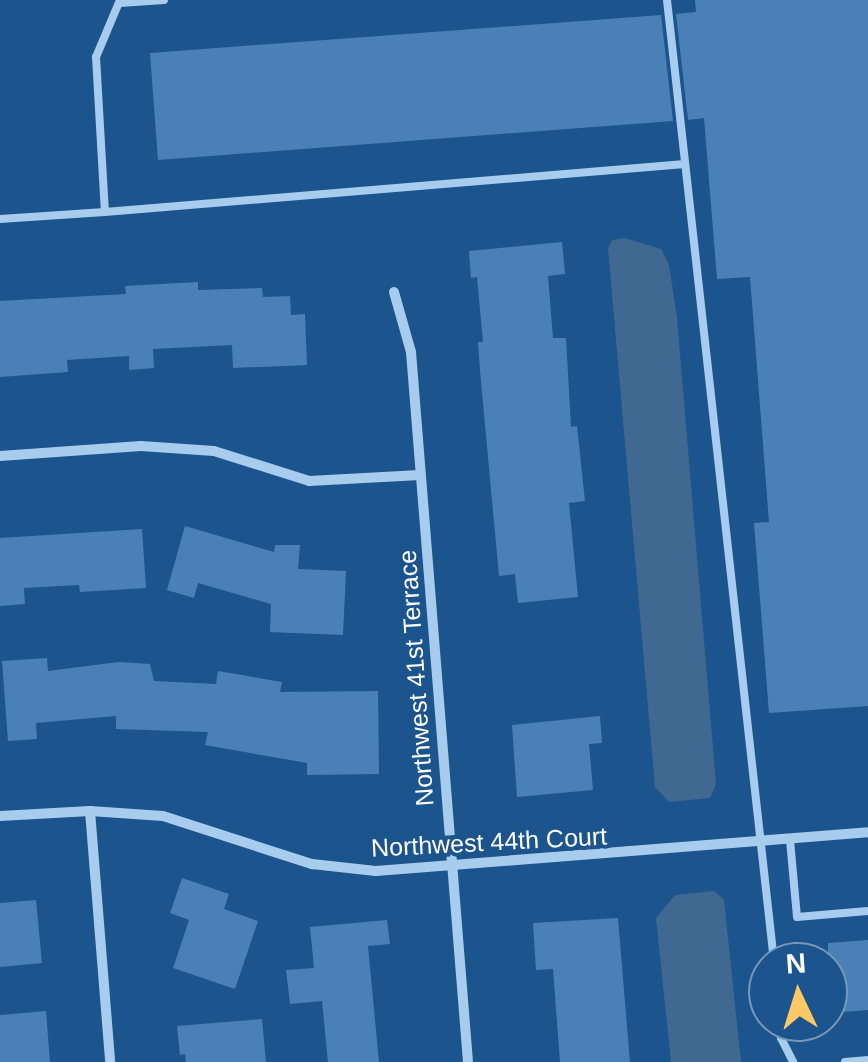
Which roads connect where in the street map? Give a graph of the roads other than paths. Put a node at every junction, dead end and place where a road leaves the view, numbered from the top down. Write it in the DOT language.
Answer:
graph roads {
  1 [pos="164,0"];
  2 [pos="667,0"];
  3 [pos="120,2"];
  4 [pos="686,164"];
  5 [pos="105,212"];
  6 [pos="0,219"];
  7 [pos="394,292"];
  8 [pos="0,456"];
  9 [pos="420,475"];
  10 [pos="90,811"];
  11 [pos="0,816"];
  12 [pos="868,832"];
  13 [pos="790,840"];
  14 [pos="763,842"];
  15 [pos="450,868"];
  16 [pos="868,910"];
  17 [pos="772,942"];
  18 [pos="868,1060"];
  19 [pos="110,1062"];
  20 [pos="468,1062"];
  21 [pos="846,1062"];
  1 -- 3 [label="lane"];
  2 -- 4 [label="lane"];
  3 -- 5 [label="lane"];
  4 -- 5 [label="lane"];
  4 -- 14 [label="lane"];
  5 -- 6 [label="lane"];
  7 -- 9 [label="street, Northwest 41st Terrace"];
  8 -- 9 [label="street"];
  9 -- 15 [label="street, Northwest 41st Terrace"];
  10 -- 11 [label="street, Northwest 44th Court"];
  10 -- 15 [label="street, Northwest 44th Court"];
  10 -- 19 [label="street"];
  12 -- 13 [label="street, Northwest 44th Court"];
  13 -- 14 [label="street, Northwest 44th Court"];
  13 -- 16 [label="lane"];
  14 -- 15 [label="street, Northwest 44th Court"];
  14 -- 17 [label="lane"];
  15 -- 20 [label="street, Northwest 41st Terrace"];
  18 -- 21 [label="lane"];
}
